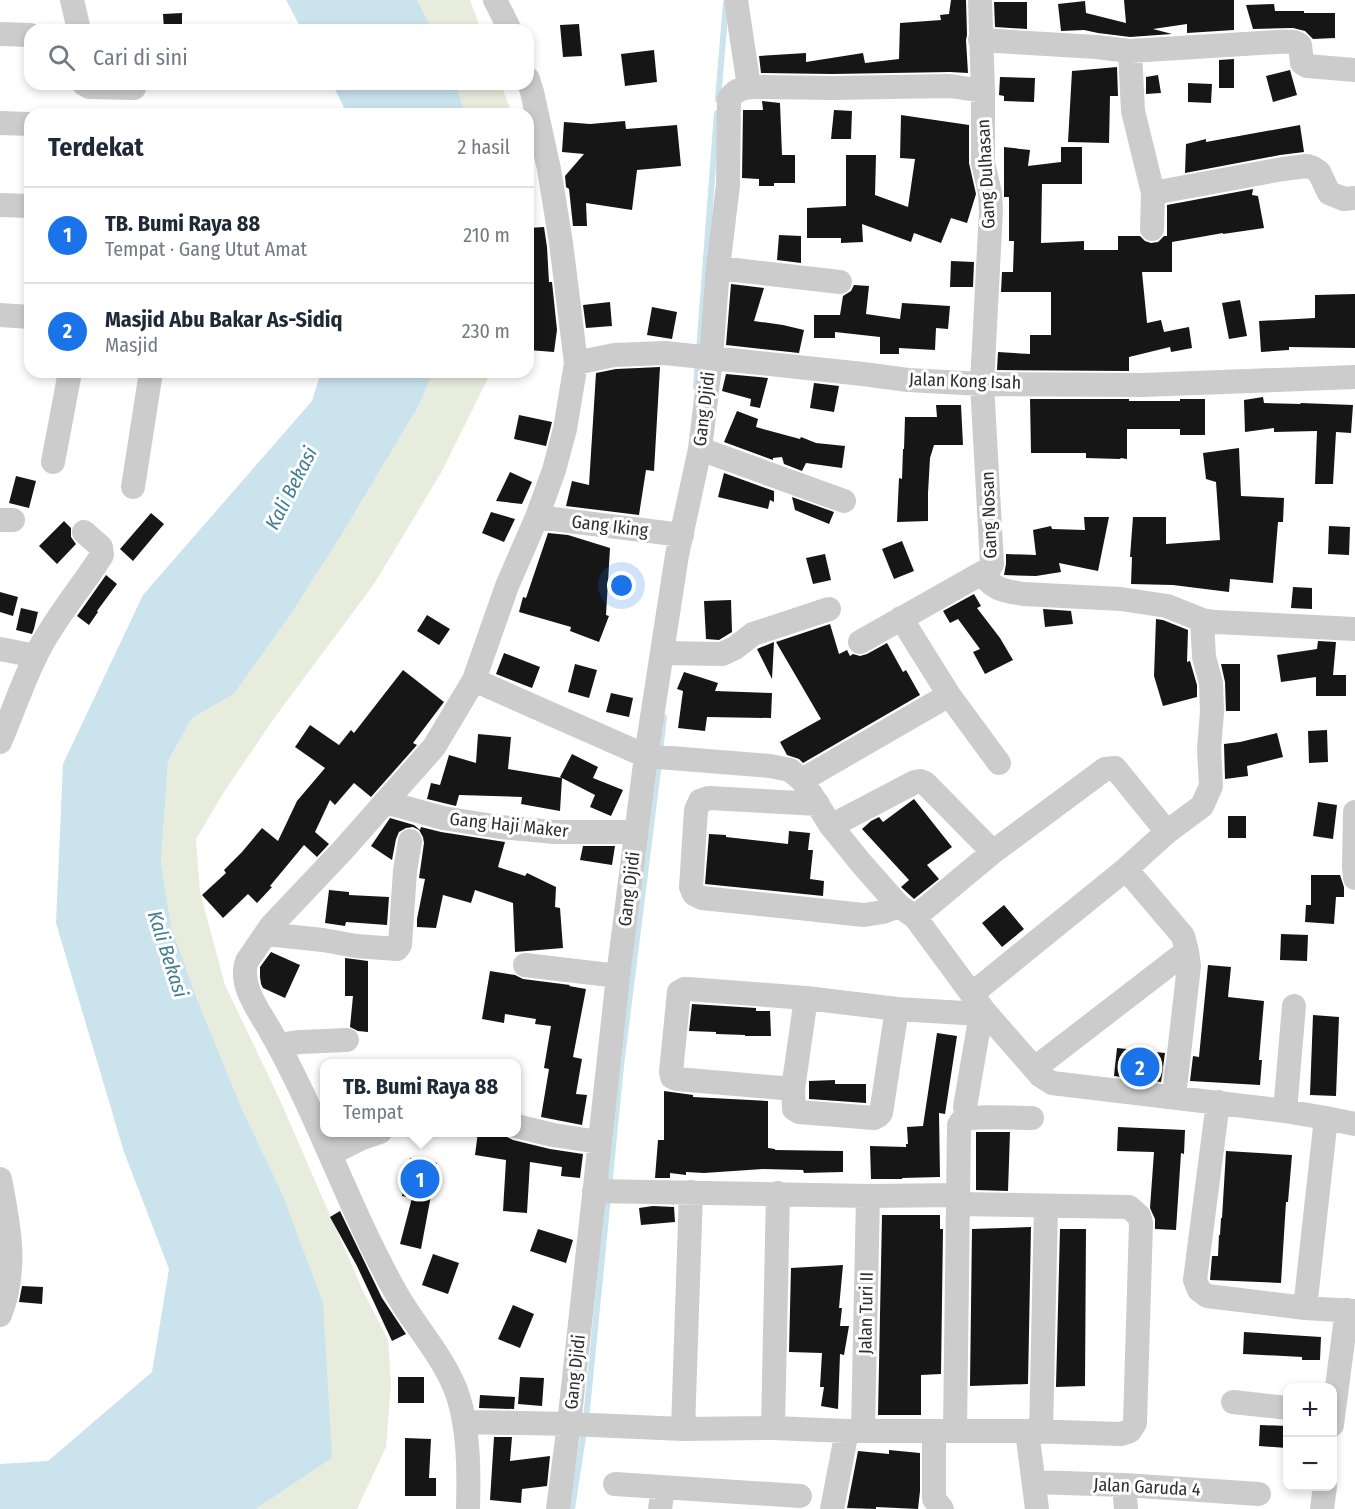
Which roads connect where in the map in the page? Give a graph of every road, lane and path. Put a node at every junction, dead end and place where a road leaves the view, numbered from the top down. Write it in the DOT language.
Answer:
graph roads {
  1 [pos="72,0"];
  2 [pos="495,0"];
  3 [pos="736,0"];
  4 [pos="980,0"];
  5 [pos="78,24"];
  6 [pos="507,24"];
  7 [pos="0,34"];
  8 [pos="24,36"];
  9 [pos="980,40"];
  10 [pos="1130,51"];
  11 [pos="1355,70"];
  12 [pos="749,87"];
  13 [pos="531,90"];
  14 [pos="983,91"];
  15 [pos="0,123"];
  16 [pos="24,124"];
  17 [pos="1153,193"];
  18 [pos="1355,198"];
  19 [pos="0,205"];
  20 [pos="24,206"];
  21 [pos="1152,229"];
  22 [pos="718,268"];
  23 [pos="840,282"];
  24 [pos="24,316"];
  25 [pos="0,317"];
  26 [pos="703,357"];
  27 [pos="576,363"];
  28 [pos="1355,377"];
  29 [pos="69,378"];
  30 [pos="150,378"];
  31 [pos="982,384"];
  32 [pos="700,449"];
  33 [pos="53,462"];
  34 [pos="133,487"];
  35 [pos="844,501"];
  36 [pos="537,517"];
  37 [pos="84,532"];
  38 [pos="682,535"];
  39 [pos="981,574"];
  40 [pos="829,609"];
  41 [pos="901,618"];
  42 [pos="1202,620"];
  43 [pos="1355,629"];
  44 [pos="860,642"];
  45 [pos="0,649"];
  46 [pos="662,653"];
  47 [pos="36,656"];
  48 [pos="474,680"];
  49 [pos="949,695"];
  50 [pos="0,742"];
  51 [pos="646,756"];
  52 [pos="999,763"];
  53 [pos="802,780"];
  54 [pos="385,802"];
  55 [pos="818,804"];
  56 [pos="1355,812"];
  57 [pos="831,826"];
  58 [pos="636,832"];
  59 [pos="1167,832"];
  60 [pos="410,841"];
  61 [pos="993,852"];
  62 [pos="1126,869"];
  63 [pos="1355,878"];
  64 [pos="907,911"];
  65 [pos="266,933"];
  66 [pos="1187,951"];
  67 [pos="525,964"];
  68 [pos="618,976"];
  69 [pos="806,998"];
  70 [pos="980,1006"];
  71 [pos="1294,1006"];
  72 [pos="897,1009"];
  73 [pos="347,1040"];
  74 [pos="279,1045"];
  75 [pos="1035,1068"];
  76 [pos="793,1089"];
  77 [pos="1174,1097"];
  78 [pos="1218,1102"];
  79 [pos="965,1107"];
  80 [pos="1285,1111"];
  81 [pos="1032,1119"];
  82 [pos="1326,1119"];
  83 [pos="1355,1124"];
  84 [pos="521,1127"];
  85 [pos="320,1129"];
  86 [pos="323,1137"];
  87 [pos="366,1137"];
  88 [pos="599,1142"];
  89 [pos="330,1154"];
  90 [pos="0,1179"];
  91 [pos="594,1191"];
  92 [pos="691,1192"];
  93 [pos="778,1193"];
  94 [pos="868,1196"];
  95 [pos="958,1199"];
  96 [pos="1046,1206"];
  97 [pos="5,1239"];
  98 [pos="1305,1308"];
  99 [pos="1351,1310"];
  100 [pos="0,1315"];
  101 [pos="1337,1393"];
  102 [pos="1233,1402"];
  103 [pos="1283,1408"];
  104 [pos="464,1422"];
  105 [pos="569,1424"];
  106 [pos="773,1428"];
  107 [pos="683,1429"];
  108 [pos="944,1430"];
  109 [pos="855,1431"];
  110 [pos="1034,1431"];
  111 [pos="1034,1482"];
  112 [pos="615,1484"];
  113 [pos="1124,1485"];
  114 [pos="1324,1491"];
  115 [pos="1260,1494"];
  116 [pos="800,1496"];
  117 [pos="662,1498"];
  118 [pos="1214,1500"];
  119 [pos="934,1506"];
  120 [pos="468,1509"];
  121 [pos="558,1509"];
  122 [pos="832,1509"];
  123 [pos="1037,1509"];
  124 [pos="1126,1509"];
  125 [pos="1322,1509"];
  1 -- 5 [label="street"];
  2 -- 6 [label="street"];
  3 -- 12 [label="street"];
  4 -- 9 [label="street, Gang Dulhasan"];
  7 -- 8 [label="street"];
  9 -- 10 [label="street"];
  9 -- 14 [label="street, Gang Dulhasan"];
  10 -- 11 [label="street"];
  10 -- 17 [label="street"];
  12 -- 14 [label="street"];
  12 -- 22 [label="street, Gang Djidi"];
  13 -- 27 [label="street"];
  14 -- 31 [label="street, Gang Dulhasan"];
  15 -- 16 [label="street"];
  17 -- 18 [label="street"];
  17 -- 21 [label="street"];
  19 -- 20 [label="street"];
  22 -- 23 [label="street"];
  22 -- 26 [label="street, Gang Djidi"];
  24 -- 25 [label="street"];
  26 -- 27 [label="street, Jalan Kong Isah"];
  26 -- 31 [label="street, Jalan Kong Isah"];
  26 -- 32 [label="street, Gang Djidi"];
  27 -- 36 [label="street"];
  28 -- 31 [label="street, Jalan Kong Isah"];
  29 -- 33 [label="street"];
  30 -- 34 [label="street"];
  31 -- 39 [label="street, Gang Nosan"];
  32 -- 35 [label="street"];
  32 -- 38 [label="street, Gang Djidi"];
  36 -- 38 [label="street, Gang Iking"];
  36 -- 48 [label="street"];
  37 -- 47 [label="street"];
  38 -- 46 [label="street, Gang Djidi"];
  39 -- 41 [label="street, Gang Nosan"];
  39 -- 42 [label="street"];
  40 -- 46 [label="street"];
  41 -- 44 [label="street, Gang Nosan"];
  41 -- 49 [label="street"];
  42 -- 43 [label="street"];
  42 -- 59 [label="street"];
  45 -- 47 [label="street"];
  46 -- 51 [label="street, Gang Djidi"];
  47 -- 50 [label="street"];
  48 -- 51 [label="street"];
  48 -- 54 [label="street"];
  49 -- 52 [label="street"];
  49 -- 53 [label="street"];
  51 -- 53 [label="street"];
  51 -- 58 [label="street, Gang Djidi"];
  53 -- 55 [label="street"];
  54 -- 58 [label="street, Gang Haji Maker"];
  54 -- 65 [label="street"];
  55 -- 57 [label="street"];
  55 -- 64 [label="street"];
  56 -- 63 [label="street"];
  57 -- 61 [label="street"];
  57 -- 64 [label="street"];
  58 -- 68 [label="street, Gang Djidi"];
  59 -- 61 [label="street"];
  59 -- 62 [label="street"];
  60 -- 65 [label="street"];
  61 -- 64 [label="street"];
  62 -- 66 [label="street"];
  62 -- 70 [label="street"];
  64 -- 70 [label="street"];
  65 -- 74 [label="street"];
  66 -- 75 [label="street"];
  66 -- 77 [label="street"];
  67 -- 68 [label="street"];
  68 -- 88 [label="street, Gang Djidi"];
  69 -- 72 [label="street"];
  69 -- 76 [label="street"];
  69 -- 76 [label="street"];
  70 -- 72 [label="street"];
  70 -- 75 [label="street"];
  70 -- 79 [label="street"];
  71 -- 80 [label="street"];
  72 -- 76 [label="street"];
  73 -- 74 [label="street"];
  74 -- 85 [label="street"];
  75 -- 77 [label="street"];
  77 -- 78 [label="street"];
  78 -- 80 [label="street"];
  78 -- 98 [label="street"];
  80 -- 82 [label="street"];
  81 -- 95 [label="street"];
  82 -- 83 [label="street"];
  82 -- 98 [label="street"];
  84 -- 88 [label="street"];
  86 -- 89 [label="street"];
  87 -- 89 [label="street"];
  88 -- 91 [label="street, Gang Djidi"];
  89 -- 104 [label="street"];
  90 -- 97 [label="street"];
  91 -- 92 [label="street"];
  91 -- 105 [label="street, Gang Djidi"];
  92 -- 93 [label="street"];
  92 -- 107 [label="street"];
  93 -- 94 [label="street"];
  93 -- 106 [label="street"];
  94 -- 95 [label="street"];
  94 -- 109 [label="street, Jalan Turi II"];
  95 -- 96 [label="street"];
  95 -- 108 [label="street"];
  96 -- 110 [label="street"];
  96 -- 110 [label="street"];
  97 -- 100 [label="street"];
  98 -- 99 [label="street"];
  99 -- 101 [label="street"];
  102 -- 103 [label="street"];
  104 -- 105 [label="street"];
  104 -- 120 [label="street"];
  105 -- 107 [label="street"];
  105 -- 121 [label="street, Gang Djidi"];
  106 -- 107 [label="street"];
  106 -- 109 [label="street"];
  108 -- 109 [label="street"];
  108 -- 110 [label="street"];
  108 -- 119 [label="street"];
  109 -- 122 [label="street, Jalan Turi II"];
  110 -- 111 [label="street"];
  111 -- 113 [label="street, Jalan Garuda 4"];
  111 -- 123 [label="street"];
  112 -- 117 [label="street"];
  113 -- 118 [label="street, Jalan Garuda 4"];
  113 -- 124 [label="street"];
  114 -- 125 [label="street"];
  115 -- 118 [label="street, Jalan Garuda 4"];
  116 -- 117 [label="street"];
}
